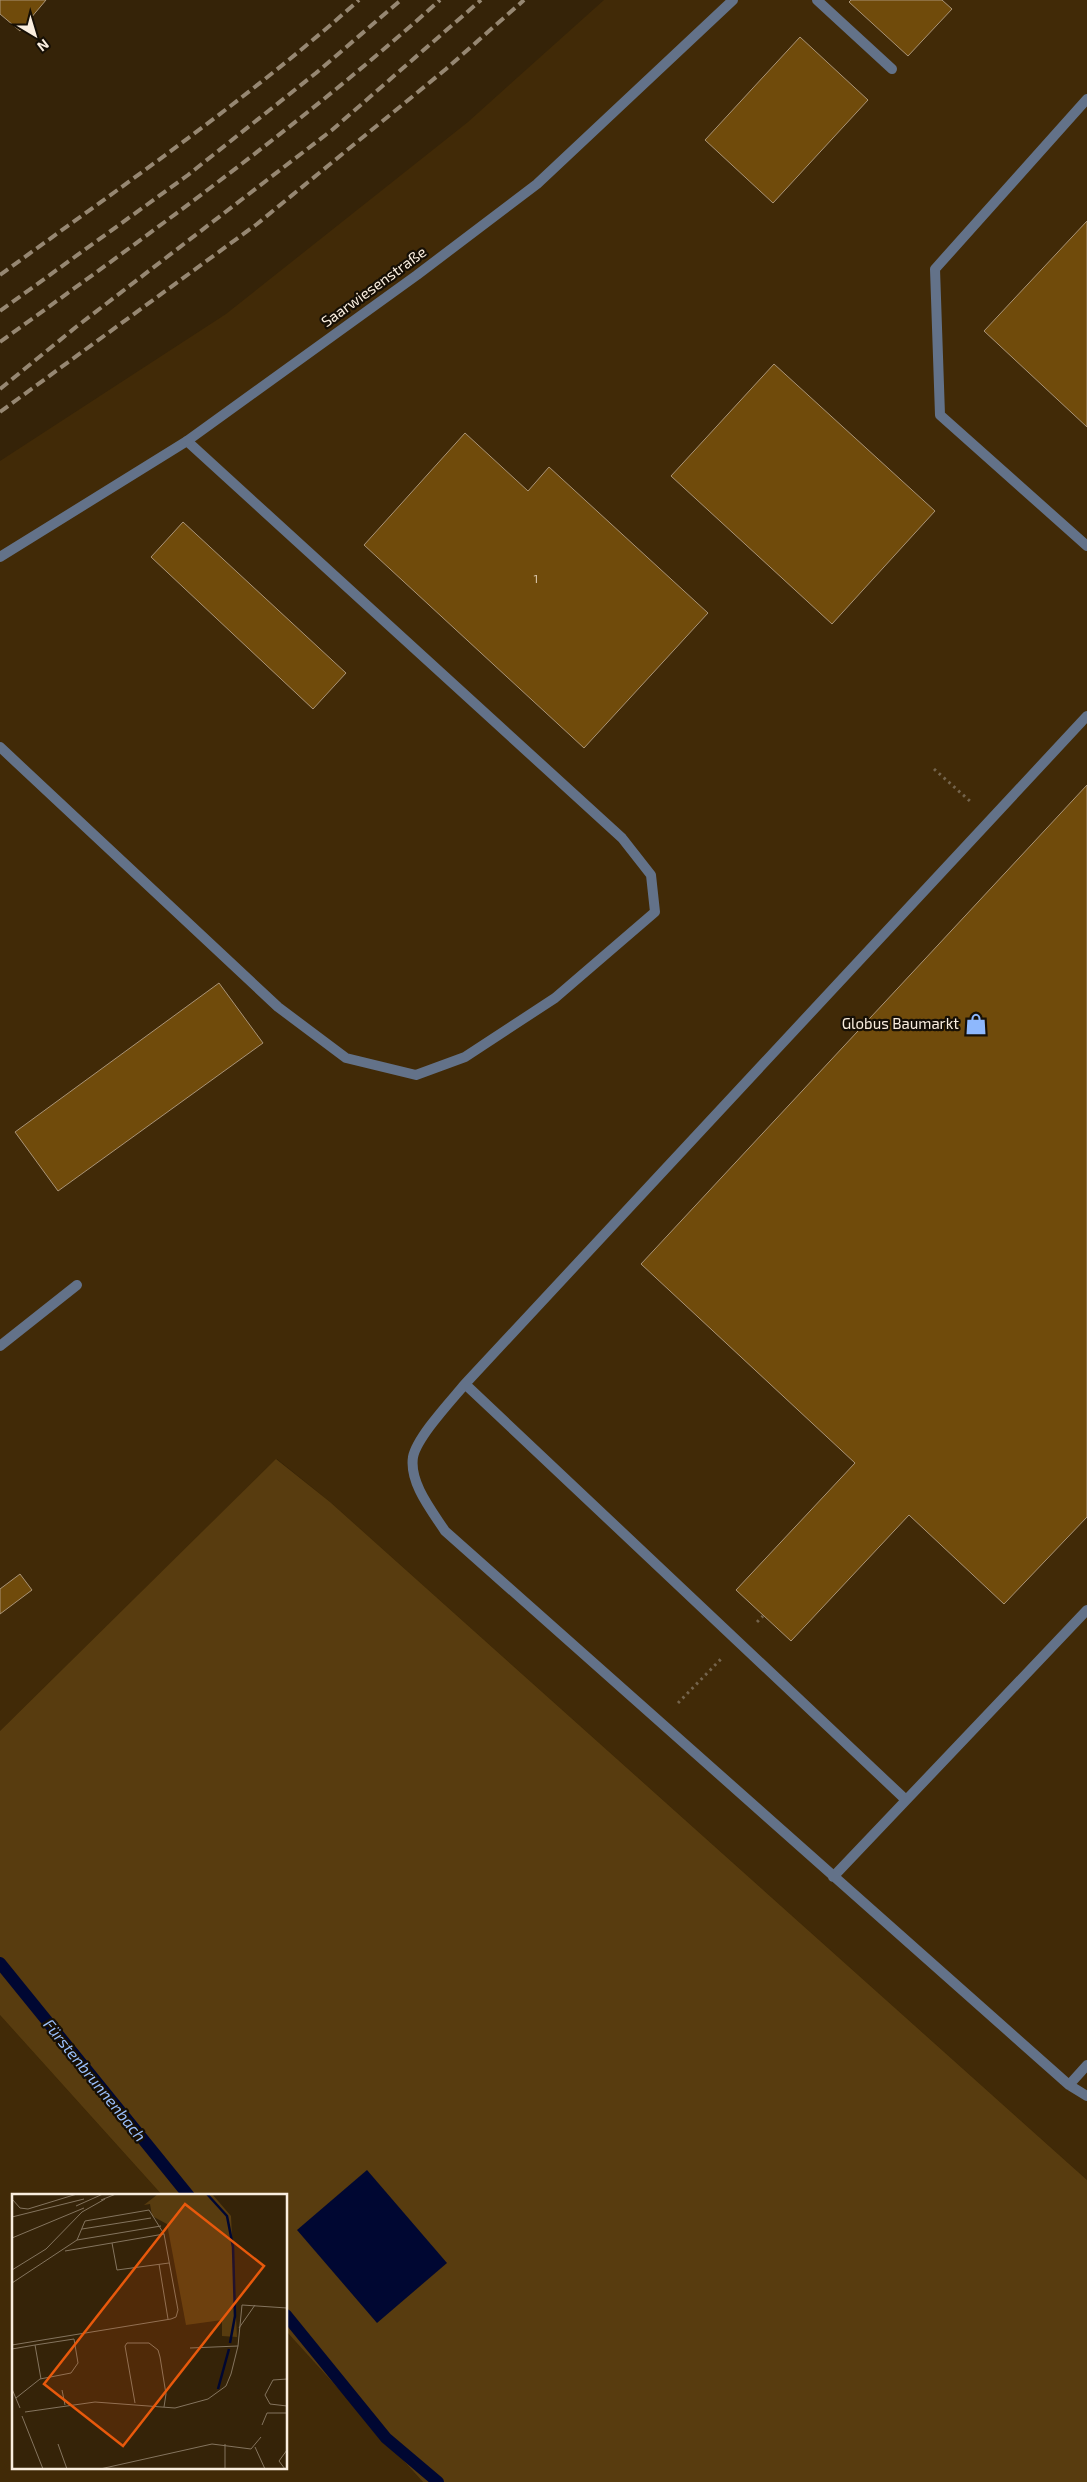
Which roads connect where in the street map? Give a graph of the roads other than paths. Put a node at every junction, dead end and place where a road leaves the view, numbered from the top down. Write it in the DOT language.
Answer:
graph roads {
  1 [pos="733,0"];
  2 [pos="817,0"];
  3 [pos="892,69"];
  4 [pos="1087,99"];
  5 [pos="187,441"];
  6 [pos="1087,546"];
  7 [pos="0,557"];
  8 [pos="1087,716"];
  9 [pos="0,747"];
  10 [pos="77,1285"];
  11 [pos="0,1346"];
  12 [pos="465,1384"];
  13 [pos="1087,1610"];
  14 [pos="906,1800"];
  15 [pos="832,1877"];
  16 [pos="1087,2065"];
  17 [pos="1069,2085"];
  18 [pos="1087,2096"];
  1 -- 5 [label="street, Saarwiesenstraße"];
  2 -- 3 [label="street"];
  4 -- 6 [label="street"];
  5 -- 7 [label="street, Saarwiesenstraße"];
  5 -- 9 [label="street"];
  8 -- 12 [label="street"];
  10 -- 11 [label="street"];
  12 -- 14 [label="street"];
  12 -- 15 [label="street"];
  13 -- 14 [label="street"];
  14 -- 15 [label="street"];
  15 -- 17 [label="street"];
  16 -- 17 [label="street"];
  17 -- 18 [label="street"];
}
